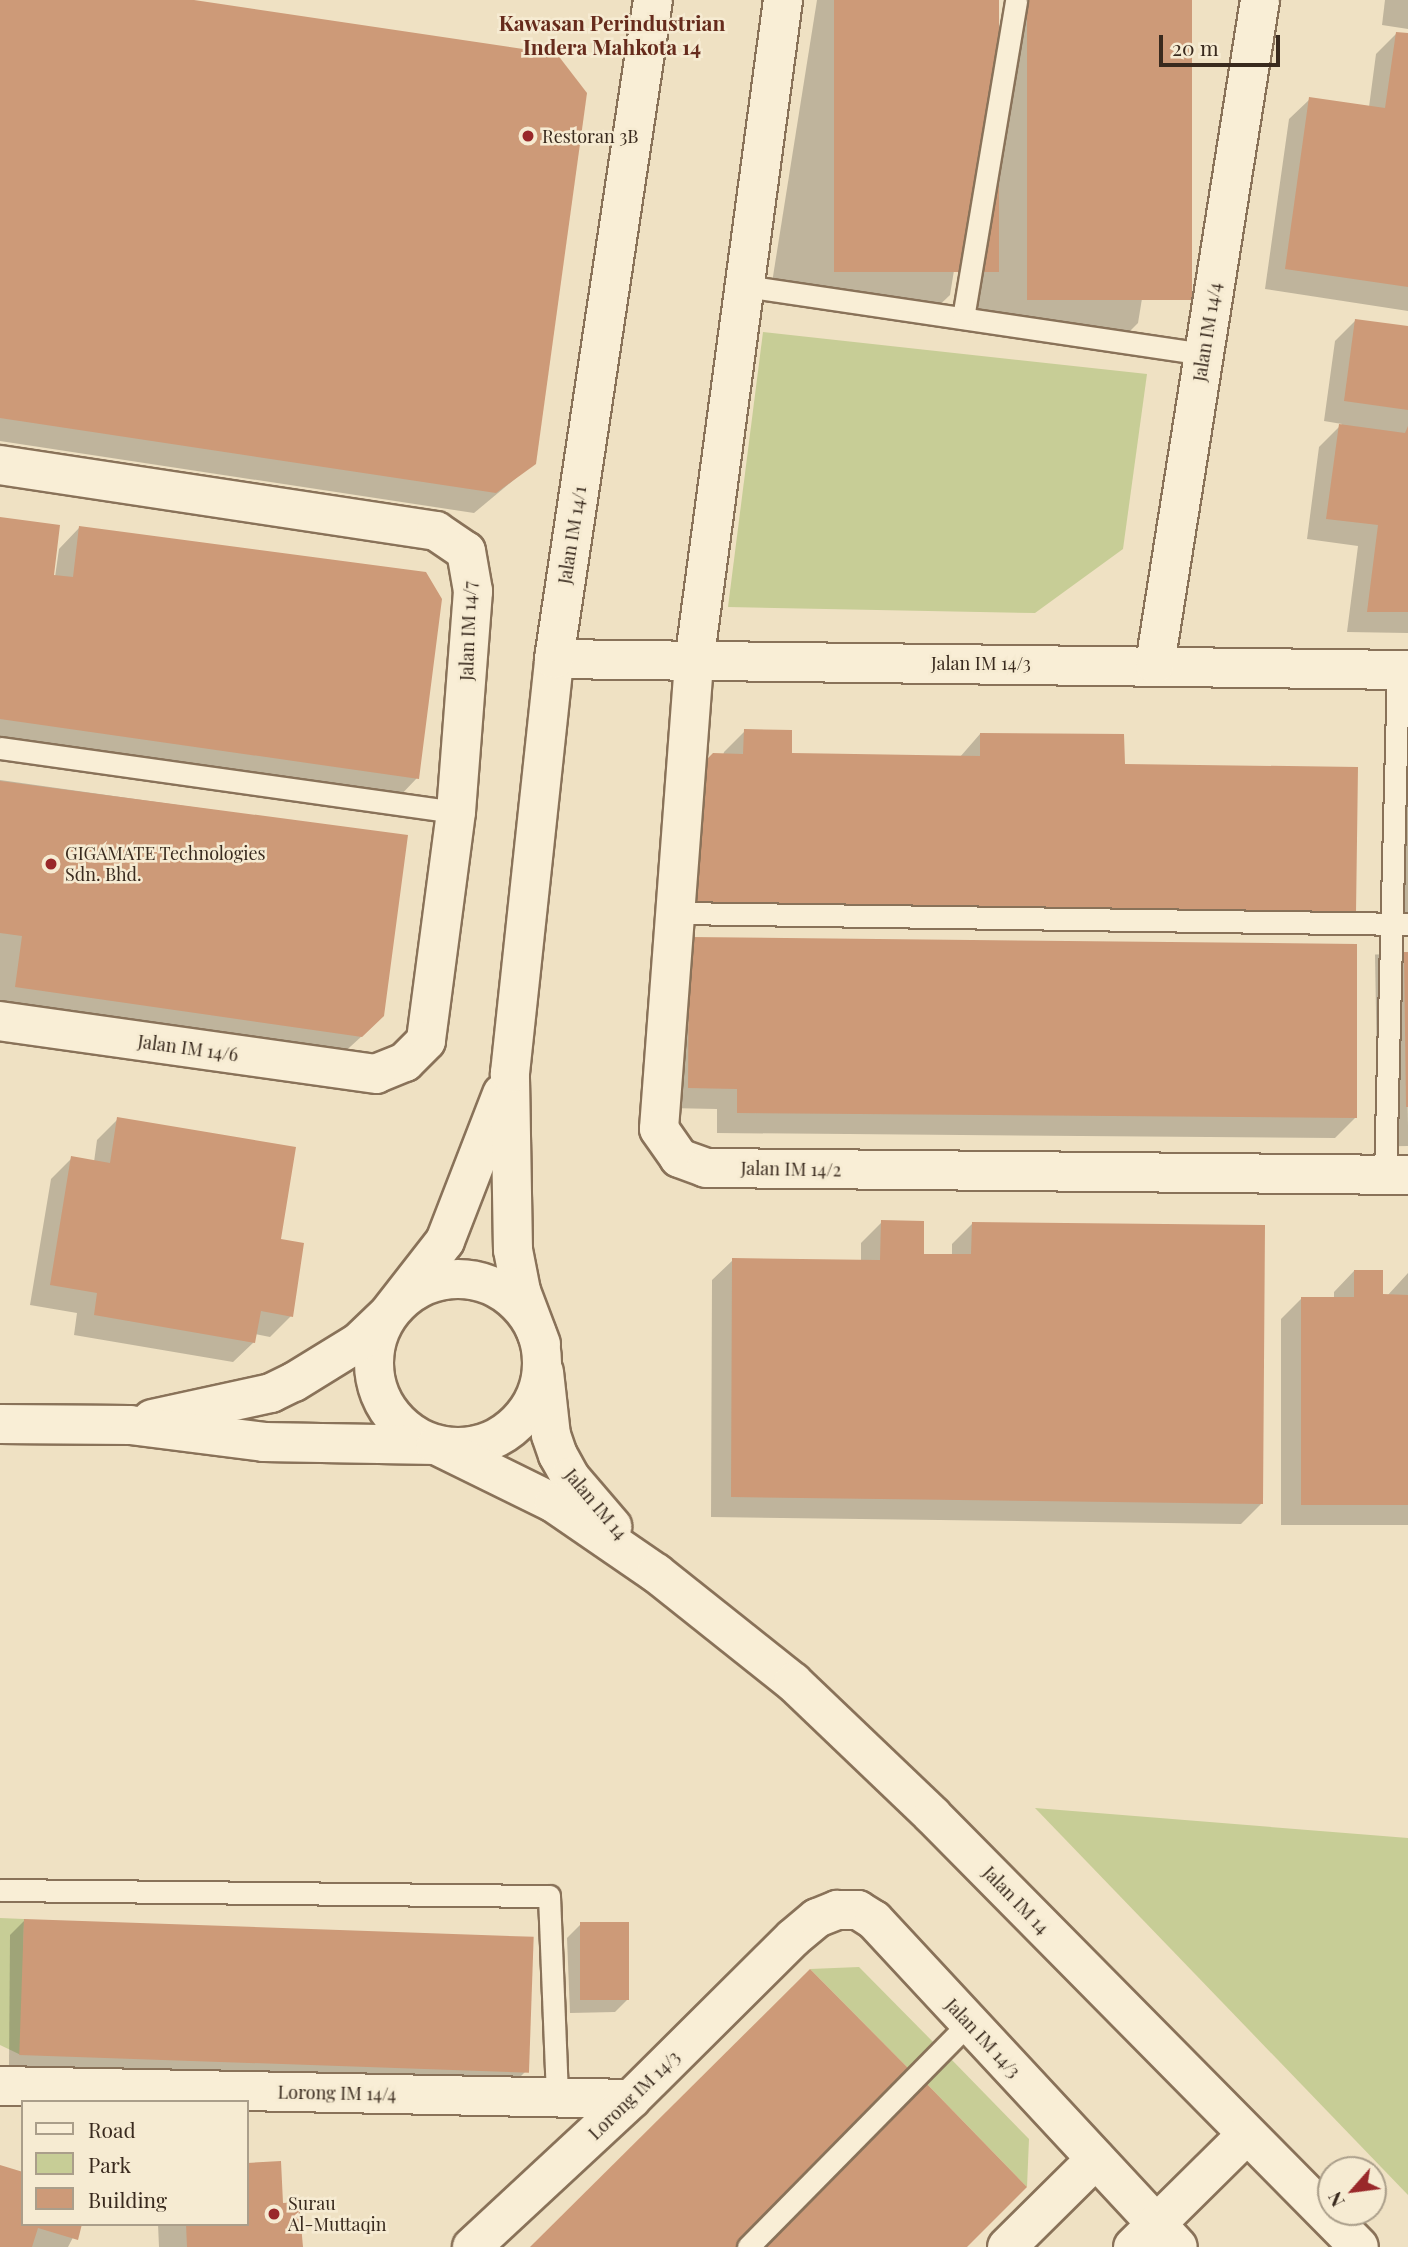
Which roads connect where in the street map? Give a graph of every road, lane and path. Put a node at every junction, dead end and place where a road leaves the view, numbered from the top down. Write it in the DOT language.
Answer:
graph roads {
  1 [pos="653,0"];
  2 [pos="783,0"];
  3 [pos="1016,0"];
  4 [pos="1260,0"];
  5 [pos="744,286"];
  6 [pos="963,318"];
  7 [pos="1203,354"];
  8 [pos="0,465"];
  9 [pos="554,659"];
  10 [pos="694,663"];
  11 [pos="1155,664"];
  12 [pos="1403,669"];
  13 [pos="0,748"];
  14 [pos="456,812"];
  15 [pos="676,914"];
  16 [pos="1400,923"];
  17 [pos="0,1021"];
  18 [pos="510,1073"];
  19 [pos="376,1074"];
  20 [pos="1396,1175"];
  21 [pos="389,1313"];
  22 [pos="541,1343"];
  23 [pos="0,1423"];
  24 [pos="130,1425"];
  25 [pos="436,1445"];
  26 [pos="656,1573"];
  27 [pos="0,1890"];
  28 [pos="793,1938"];
  29 [pos="969,2023"];
  30 [pos="0,2086"];
  31 [pos="557,2098"];
  32 [pos="631,2099"];
  33 [pos="1246,2135"];
  34 [pos="1096,2159"];
  35 [pos="1155,2239"];
  36 [pos="472,2247"];
  37 [pos="748,2247"];
  38 [pos="1007,2247"];
  39 [pos="1359,2247"];
  1 -- 9 [label="street, Jalan IM 14/1"];
  2 -- 5 [label="street"];
  3 -- 6 [label="lane"];
  4 -- 7 [label="street, Jalan IM 14/4"];
  5 -- 6 [label="lane"];
  5 -- 10 [label="street"];
  6 -- 7 [label="lane"];
  7 -- 11 [label="street, Jalan IM 14/4"];
  8 -- 14 [label="street, Jalan IM 14/7"];
  9 -- 10 [label="street, Jalan IM 14/3"];
  9 -- 18 [label="street, Jalan IM 14/1"];
  10 -- 11 [label="street, Jalan IM 14/3"];
  10 -- 15 [label="street, Jalan IM 14/2"];
  11 -- 12 [label="street, Jalan IM 14/3"];
  12 -- 16 [label="lane"];
  13 -- 14 [label="lane"];
  14 -- 19 [label="street, Jalan IM 14/7"];
  15 -- 16 [label="lane"];
  15 -- 20 [label="street, Jalan IM 14/2"];
  16 -- 20 [label="lane"];
  17 -- 19 [label="street, Jalan IM 14/6"];
  18 -- 21 [label="street"];
  18 -- 22 [label="street"];
  21 -- 22 [label="street"];
  21 -- 24 [label="street"];
  21 -- 25 [label="street"];
  22 -- 25 [label="street"];
  22 -- 26 [label="street, Jalan IM 14"];
  23 -- 24 [label="street"];
  24 -- 25 [label="street"];
  25 -- 26 [label="street, Jalan IM 14"];
  26 -- 33 [label="street, Jalan IM 14"];
  27 -- 31 [label="lane"];
  28 -- 29 [label="street, Jalan IM 14/3"];
  28 -- 32 [label="street, Lorong IM 14/3"];
  29 -- 34 [label="street, Jalan IM 14/3"];
  29 -- 37 [label="lane"];
  30 -- 31 [label="street, Lorong IM 14/4"];
  31 -- 32 [label="street, Lorong IM 14/4"];
  32 -- 36 [label="street, Lorong IM 14/3"];
  33 -- 35 [label="street"];
  33 -- 39 [label="street, Jalan IM 14"];
  34 -- 35 [label="street, Jalan IM 14/3"];
  34 -- 38 [label="street"];
}
